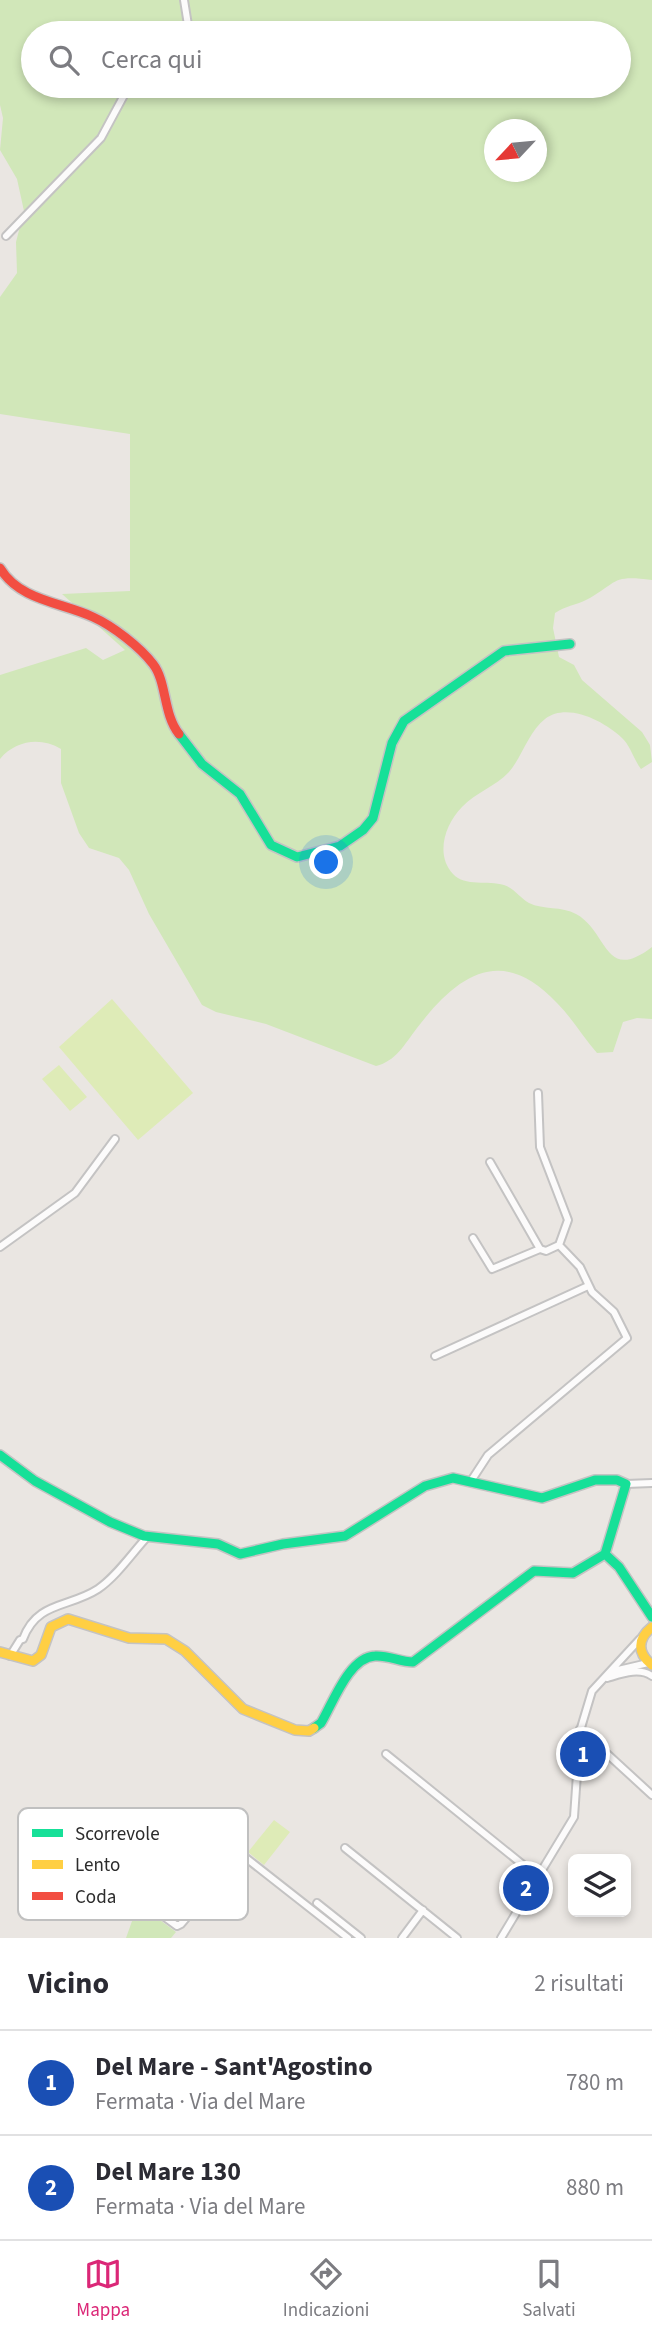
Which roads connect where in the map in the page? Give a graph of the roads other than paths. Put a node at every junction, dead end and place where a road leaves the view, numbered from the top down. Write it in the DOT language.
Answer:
graph roads {
  1 [pos="184,0"];
  2 [pos="187,21"];
  3 [pos="123,98"];
  4 [pos="6,236"];
  5 [pos="0,568"];
  6 [pos="570,644"];
  7 [pos="538,1093"];
  8 [pos="116,1139"];
  9 [pos="489,1162"];
  10 [pos="473,1238"];
  11 [pos="559,1245"];
  12 [pos="0,1247"];
  13 [pos="540,1250"];
  14 [pos="588,1286"];
  15 [pos="435,1356"];
  16 [pos="0,1455"];
  17 [pos="471,1481"];
  18 [pos="652,1483"];
  19 [pos="626,1484"];
  20 [pos="148,1536"];
  21 [pos="605,1554"];
  22 [pos="644,1610"];
  23 [pos="652,1617"];
  24 [pos="652,1627"];
  25 [pos="642,1636"];
  26 [pos="0,1653"];
  27 [pos="10,1656"];
  28 [pos="650,1664"];
  29 [pos="607,1676"];
  30 [pos="652,1676"];
  31 [pos="580,1729"];
  32 [pos="387,1754"];
  33 [pos="652,1795"];
  34 [pos="345,1848"];
  35 [pos="248,1859"];
  36 [pos="538,1877"];
  37 [pos="317,1903"];
  38 [pos="423,1910"];
  39 [pos="169,1920"];
  40 [pos="184,1920"];
  41 [pos="348,1938"];
  42 [pos="361,1938"];
  43 [pos="402,1938"];
  44 [pos="457,1938"];
  45 [pos="501,1938"];
  1 -- 2 [label="street"];
  3 -- 4 [label="street"];
  5 -- 6 [label="street"];
  7 -- 11 [label="street"];
  8 -- 12 [label="street"];
  9 -- 13 [label="street"];
  10 -- 13 [label="street"];
  11 -- 13 [label="street"];
  11 -- 14 [label="street"];
  14 -- 15 [label="street"];
  14 -- 17 [label="street"];
  16 -- 20 [label="street"];
  17 -- 19 [label="street"];
  17 -- 20 [label="street"];
  18 -- 19 [label="street"];
  19 -- 21 [label="street"];
  20 -- 27 [label="street"];
  21 -- 22 [label="street"];
  21 -- 27 [label="street"];
  22 -- 23 [label="street"];
  22 -- 25 [label="street"];
  24 -- 25 [label="street"];
  25 -- 28 [label="street"];
  25 -- 29 [label="street"];
  26 -- 27 [label="street"];
  28 -- 29 [label="street"];
  29 -- 30 [label="street"];
  29 -- 31 [label="street"];
  31 -- 33 [label="street"];
  31 -- 36 [label="street"];
  32 -- 36 [label="street"];
  34 -- 38 [label="street"];
  35 -- 41 [label="street"];
  36 -- 45 [label="street"];
  37 -- 42 [label="street"];
  38 -- 43 [label="street"];
  38 -- 44 [label="street"];
  39 -- 40 [label="street"];
}
